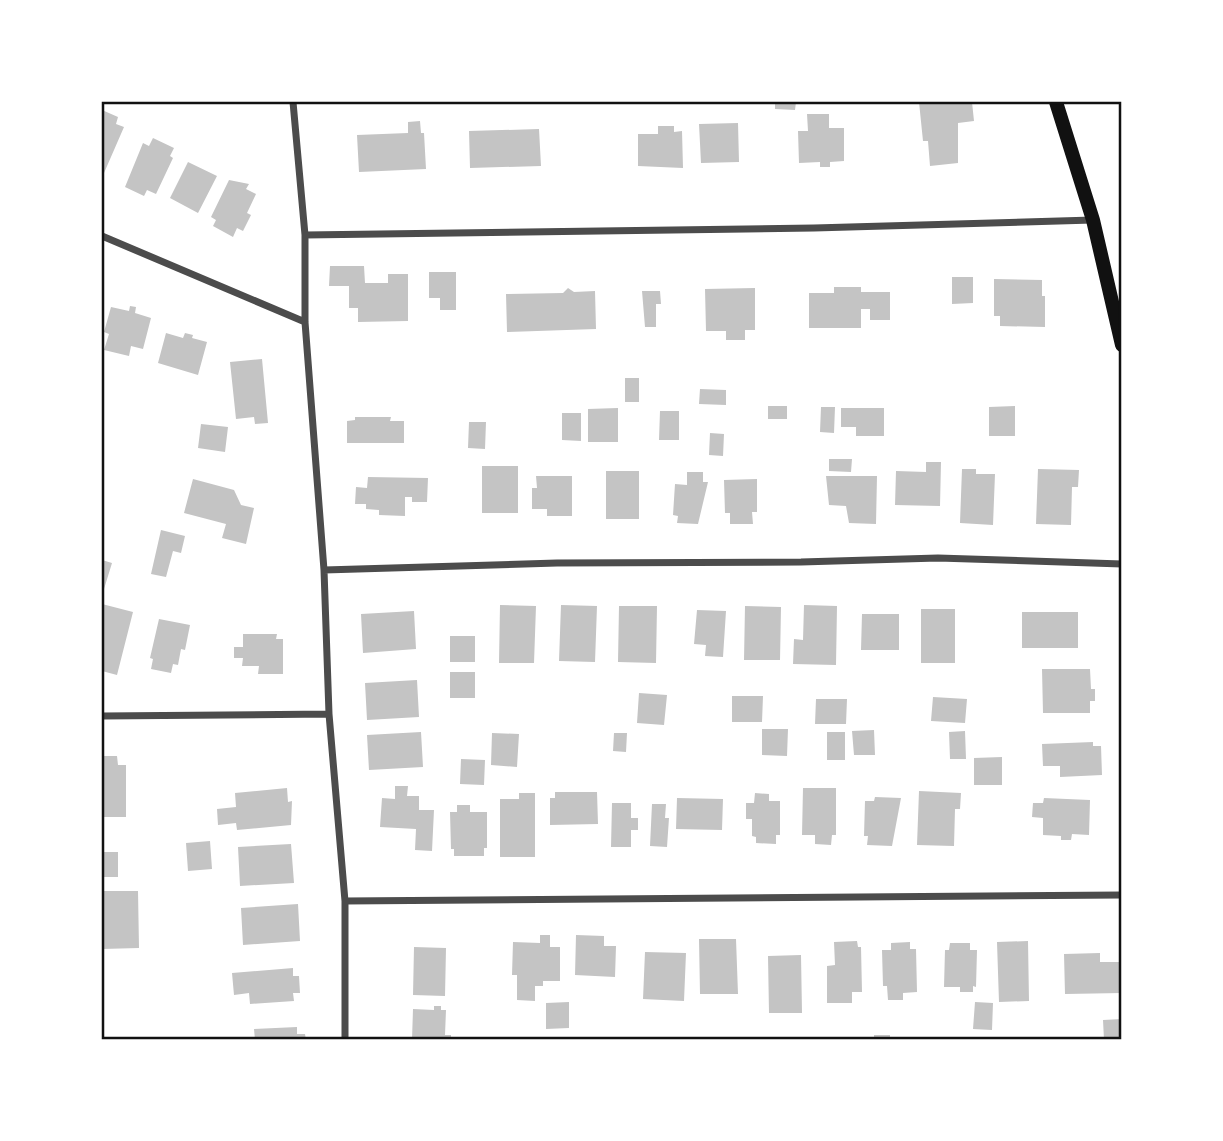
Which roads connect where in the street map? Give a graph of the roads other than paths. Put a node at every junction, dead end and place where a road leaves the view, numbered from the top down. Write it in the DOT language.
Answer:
graph roads {
  1 [pos="293,102"];
  2 [pos="1056,102"];
  3 [pos="1094,220"];
  4 [pos="305,235"];
  5 [pos="102,236"];
  6 [pos="305,322"];
  7 [pos="1122,345"];
  8 [pos="1122,564"];
  9 [pos="324,570"];
  10 [pos="329,714"];
  11 [pos="102,716"];
  12 [pos="1122,895"];
  13 [pos="345,901"];
  14 [pos="345,1040"];
  1 -- 4 [label="street"];
  2 -- 3 [label="main road"];
  3 -- 4 [label="street"];
  3 -- 7 [label="main road"];
  4 -- 6 [label="street"];
  5 -- 6 [label="street"];
  6 -- 9 [label="street"];
  8 -- 9 [label="street"];
  9 -- 10 [label="street"];
  10 -- 11 [label="street"];
  10 -- 13 [label="street"];
  12 -- 13 [label="street"];
  13 -- 14 [label="street"];
}
